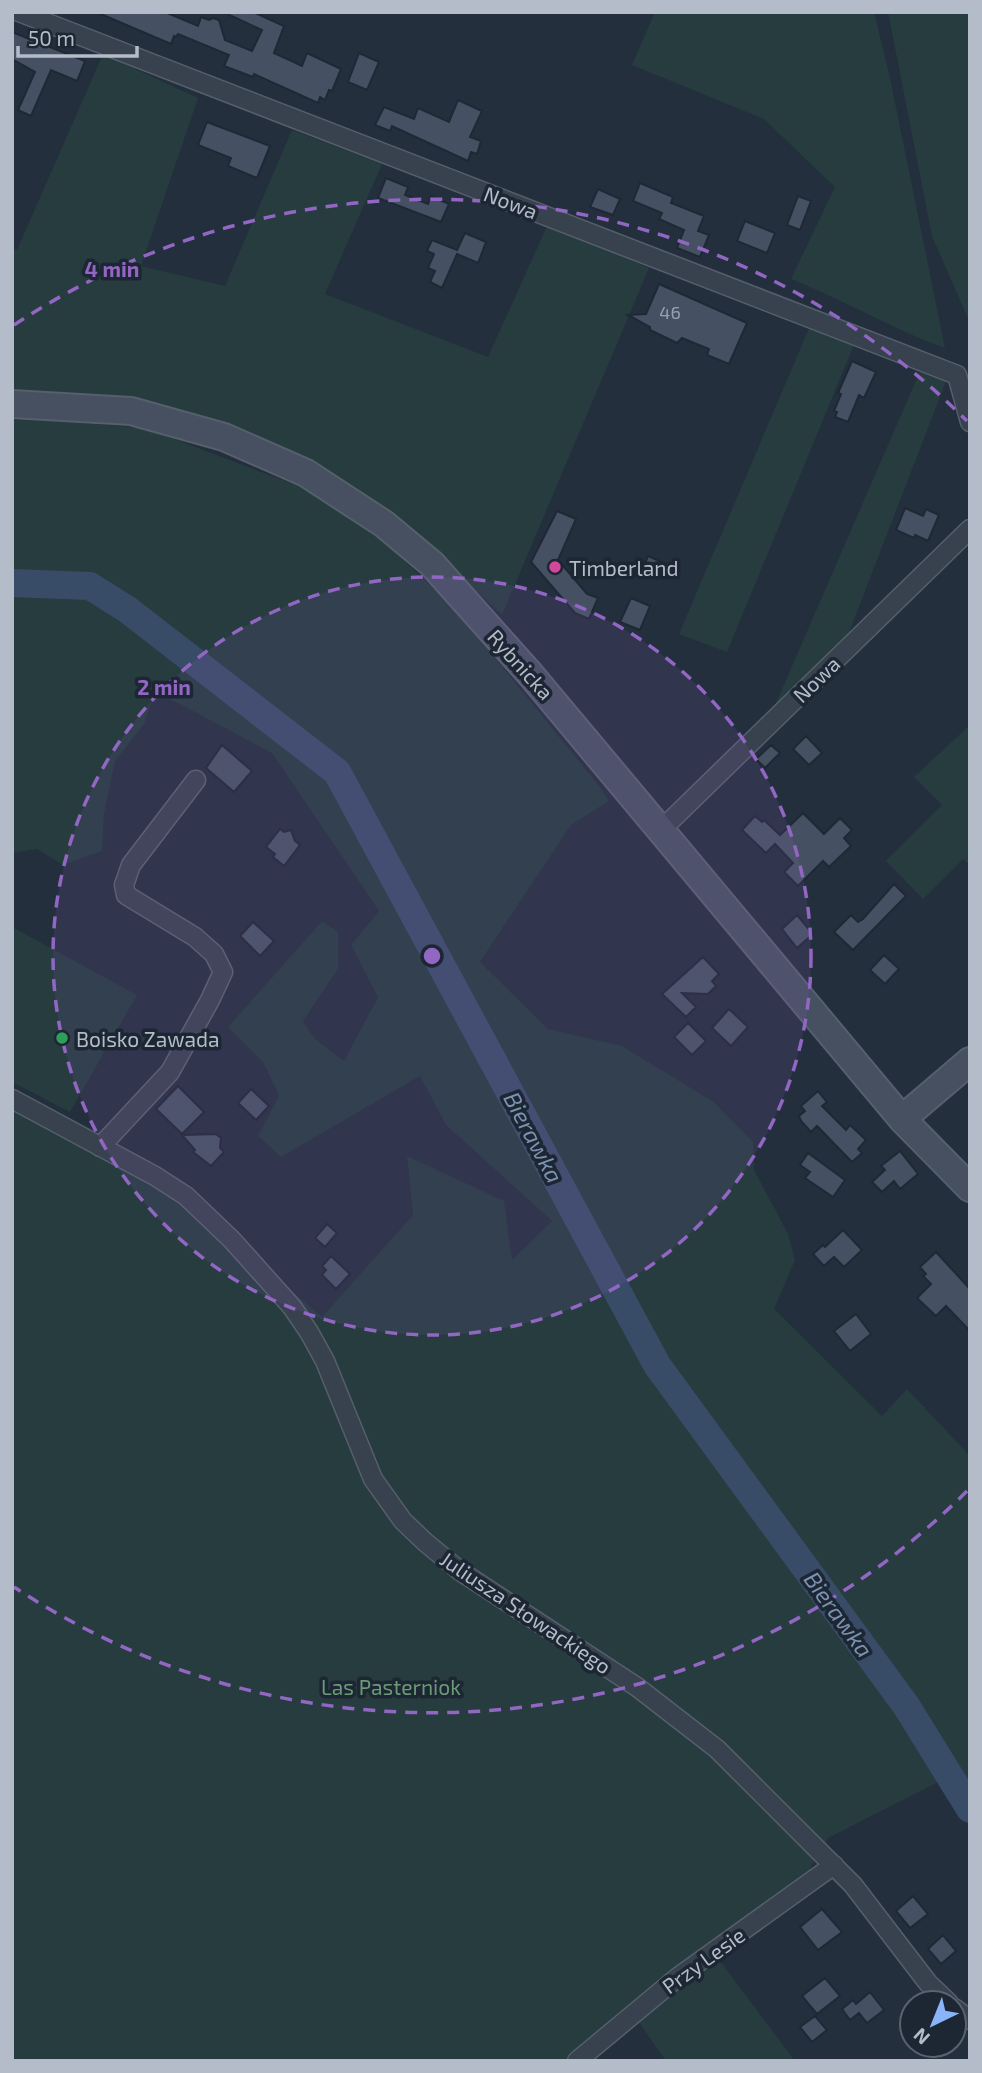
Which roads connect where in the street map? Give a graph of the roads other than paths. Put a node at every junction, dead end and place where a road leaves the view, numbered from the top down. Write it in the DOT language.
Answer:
graph roads {
  1 [pos="19,12"];
  2 [pos="12,404"];
  3 [pos="970,422"];
  4 [pos="970,529"];
  5 [pos="195,780"];
  6 [pos="662,829"];
  7 [pos="970,1060"];
  8 [pos="12,1099"];
  9 [pos="902,1119"];
  10 [pos="100,1147"];
  11 [pos="970,1188"];
  12 [pos="834,1865"];
  13 [pos="934,1989"];
  14 [pos="577,2061"];
  1 -- 3 [label="street, Nowa"];
  2 -- 6 [label="main road, Rybnicka"];
  4 -- 6 [label="street, Nowa"];
  5 -- 10 [label="street"];
  6 -- 9 [label="main road, Rybnicka"];
  7 -- 9 [label="main road"];
  8 -- 10 [label="street, Juliusza Słowackiego"];
  9 -- 11 [label="main road, Rybnicka"];
  10 -- 12 [label="street, Juliusza Słowackiego"];
  12 -- 13 [label="street, Juliusza Słowackiego"];
  12 -- 14 [label="street, Przy Lesie"];
}
